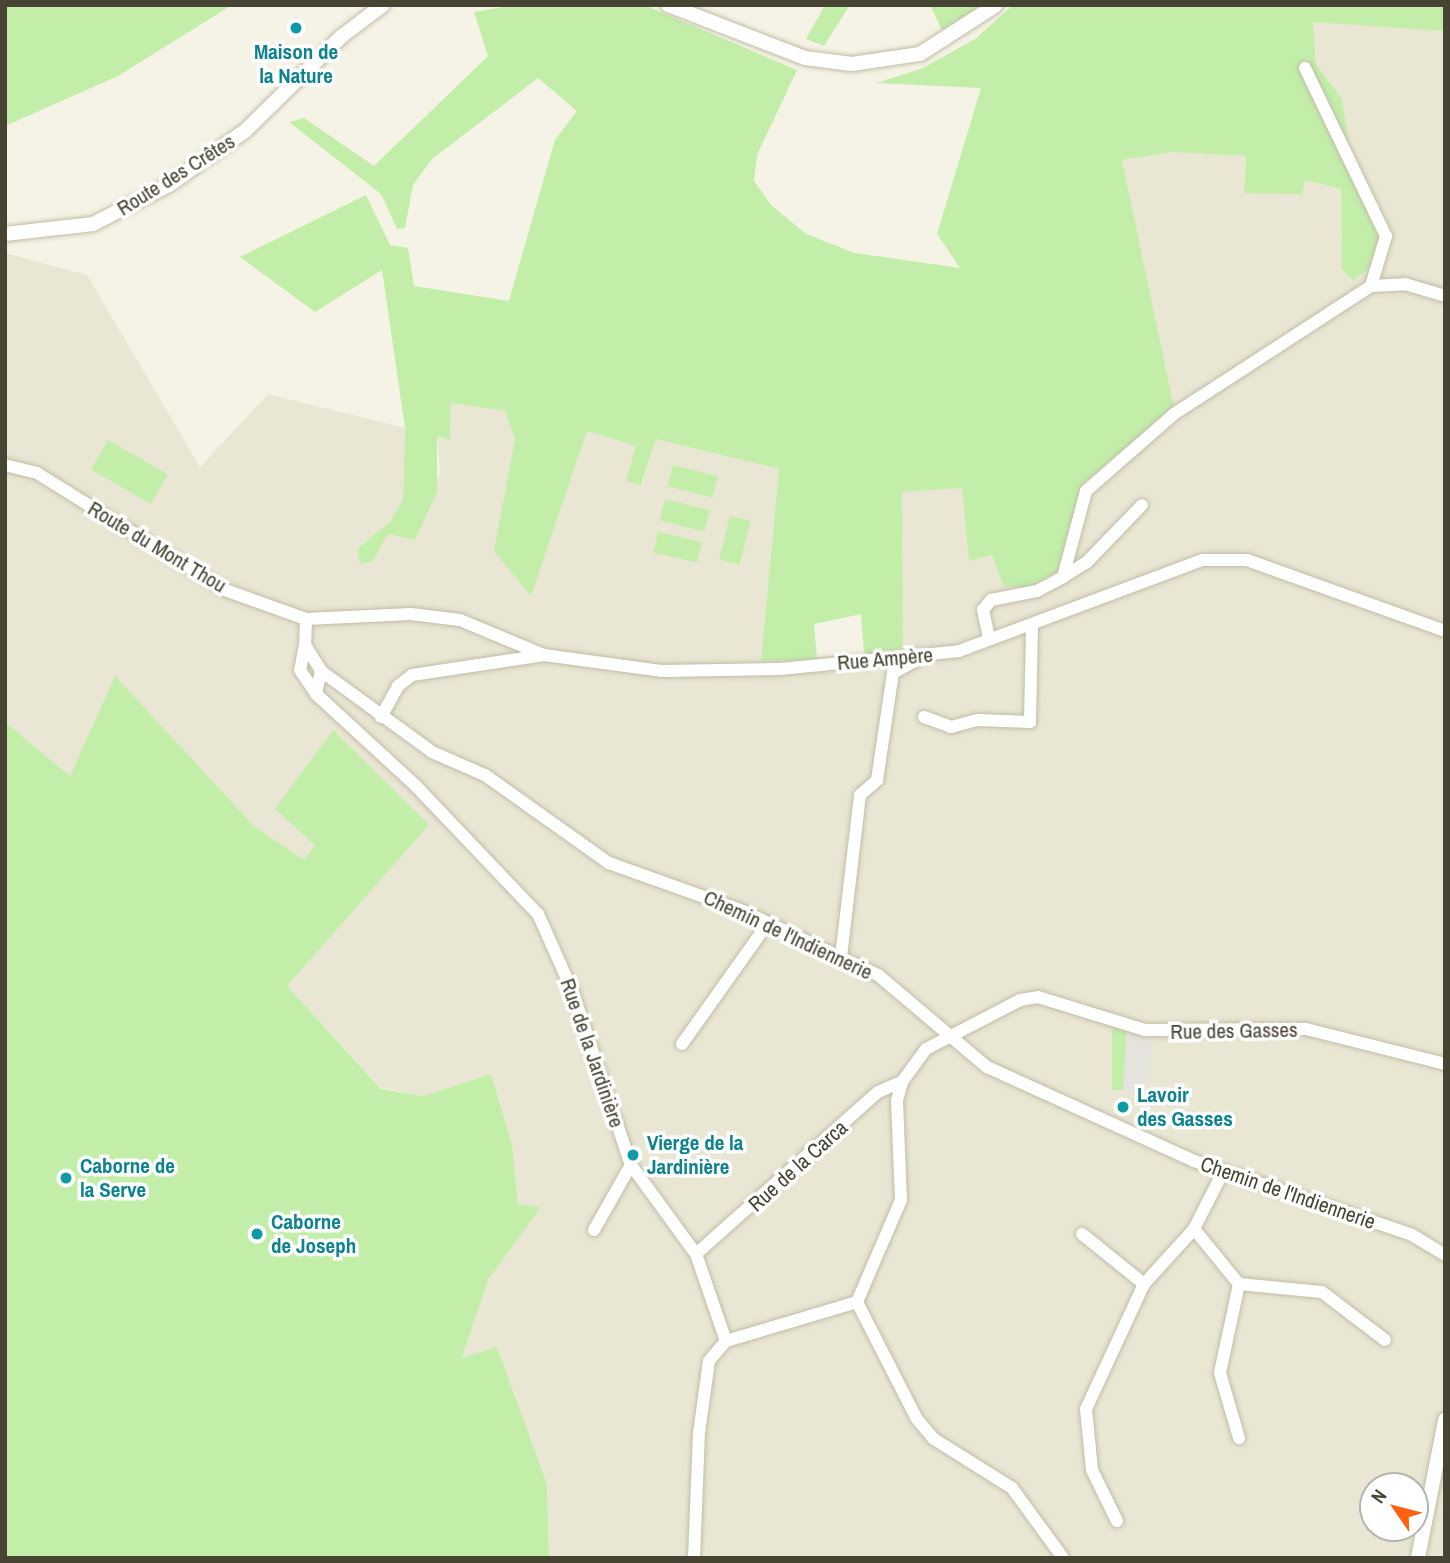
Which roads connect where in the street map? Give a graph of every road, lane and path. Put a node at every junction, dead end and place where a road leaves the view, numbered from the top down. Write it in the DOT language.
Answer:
graph roads {
  1 [pos="383,5"];
  2 [pos="668,5"];
  3 [pos="996,5"];
  4 [pos="1305,68"];
  5 [pos="5,234"];
  6 [pos="1371,286"];
  7 [pos="1445,296"];
  8 [pos="5,465"];
  9 [pos="1142,505"];
  10 [pos="1063,577"];
  11 [pos="306,619"];
  12 [pos="1032,626"];
  13 [pos="1445,631"];
  14 [pos="989,638"];
  15 [pos="305,645"];
  16 [pos="544,655"];
  17 [pos="916,659"];
  18 [pos="321,671"];
  19 [pos="316,694"];
  20 [pos="381,717"];
  21 [pos="925,717"];
  22 [pos="768,923"];
  23 [pos="841,957"];
  24 [pos="948,1035"];
  25 [pos="682,1044"];
  26 [pos="1445,1064"];
  27 [pos="902,1082"];
  28 [pos="631,1165"];
  29 [pos="1223,1172"];
  30 [pos="1194,1229"];
  31 [pos="594,1230"];
  32 [pos="1082,1234"];
  33 [pos="695,1254"];
  34 [pos="1445,1255"];
  35 [pos="1144,1283"];
  36 [pos="1239,1284"];
  37 [pos="858,1302"];
  38 [pos="1385,1339"];
  39 [pos="726,1341"];
  40 [pos="1445,1420"];
  41 [pos="1239,1438"];
  42 [pos="1117,1521"];
  43 [pos="694,1558"];
  44 [pos="1063,1558"];
  45 [pos="1418,1558"];
  1 -- 5 [label="street, Route des Crêtes"];
  2 -- 3 [label="street"];
  4 -- 6 [label="street"];
  6 -- 7 [label="street"];
  6 -- 10 [label="street"];
  8 -- 11 [label="street, Route du Mont Thou"];
  9 -- 10 [label="street"];
  10 -- 14 [label="street"];
  11 -- 15 [label="street"];
  11 -- 16 [label="street, Rue Ampère"];
  12 -- 13 [label="street, Rue Ampère"];
  12 -- 14 [label="street, Rue Ampère"];
  12 -- 21 [label="street"];
  14 -- 17 [label="street, Rue Ampère"];
  15 -- 18 [label="street"];
  15 -- 19 [label="street, Rue de la Jardinière"];
  16 -- 17 [label="street, Rue Ampère"];
  16 -- 20 [label="street"];
  17 -- 23 [label="street"];
  18 -- 19 [label="street"];
  18 -- 20 [label="street"];
  19 -- 28 [label="street, Rue de la Jardinière"];
  20 -- 22 [label="street, Chemin de l'Indiennerie"];
  22 -- 23 [label="street, Chemin de l'Indiennerie"];
  22 -- 25 [label="street"];
  23 -- 24 [label="street, Chemin de l'Indiennerie"];
  24 -- 26 [label="street, Rue des Gasses"];
  24 -- 27 [label="street"];
  24 -- 29 [label="street, Chemin de l'Indiennerie"];
  27 -- 33 [label="street, Rue de la Carca"];
  27 -- 37 [label="street"];
  28 -- 31 [label="street"];
  28 -- 33 [label="street, Rue de la Jardinière"];
  29 -- 30 [label="street"];
  29 -- 34 [label="street, Chemin de l'Indiennerie"];
  30 -- 35 [label="street"];
  30 -- 36 [label="street"];
  32 -- 35 [label="street"];
  33 -- 39 [label="street, Rue de la Jardinière"];
  35 -- 42 [label="street"];
  36 -- 38 [label="street"];
  36 -- 41 [label="street"];
  37 -- 39 [label="street"];
  37 -- 44 [label="street"];
  39 -- 43 [label="street"];
  40 -- 45 [label="street"];
}
